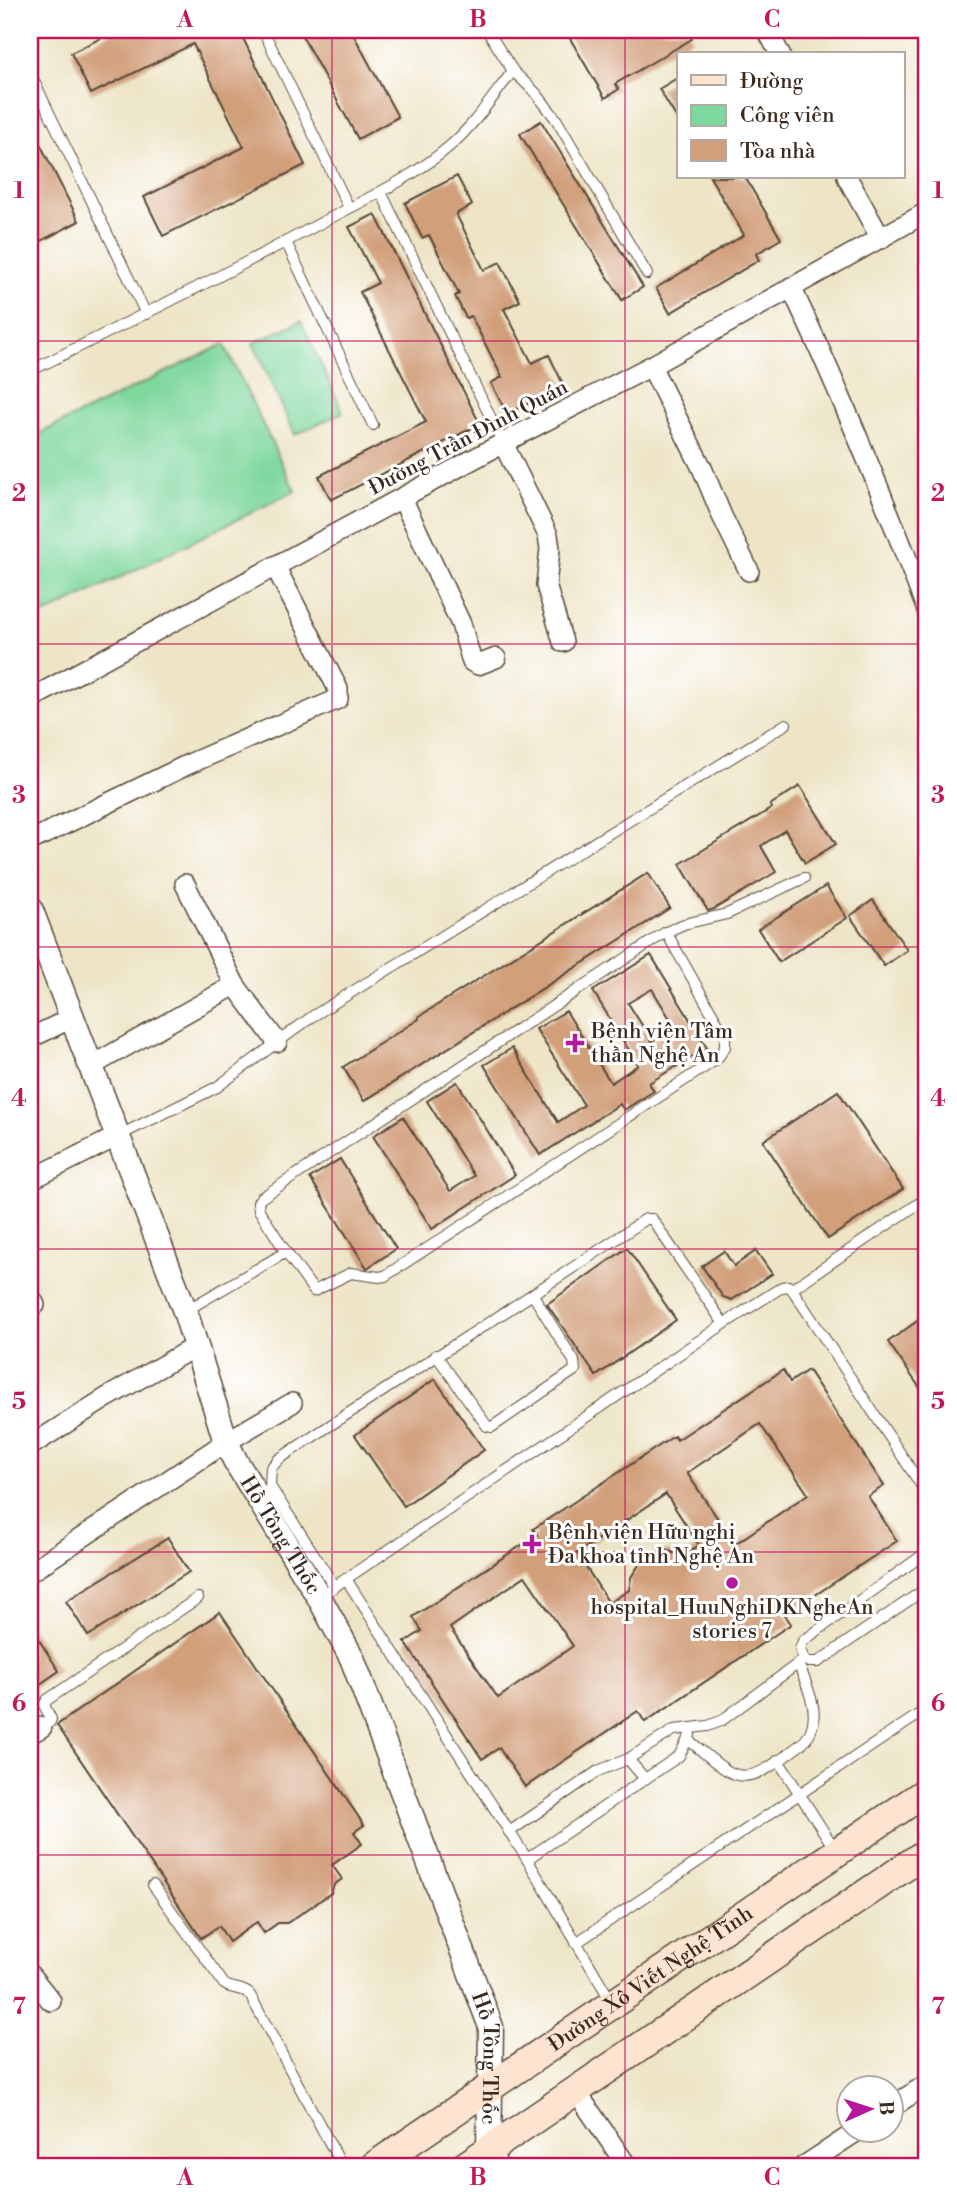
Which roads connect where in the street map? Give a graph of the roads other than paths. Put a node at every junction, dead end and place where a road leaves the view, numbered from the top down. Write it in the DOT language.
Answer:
graph roads {
  1 [pos="263,30"];
  2 [pos="487,30"];
  3 [pos="766,30"];
  4 [pos="779,52"];
  5 [pos="513,71"];
  6 [pos="30,73"];
  7 [pos="848,178"];
  8 [pos="381,192"];
  9 [pos="349,208"];
  10 [pos="927,212"];
  11 [pos="881,239"];
  12 [pos="286,242"];
  13 [pos="647,274"];
  14 [pos="791,287"];
  15 [pos="146,314"];
  16 [pos="652,366"];
  17 [pos="30,371"];
  18 [pos="373,425"];
  19 [pos="503,443"];
  20 [pos="402,498"];
  21 [pos="275,566"];
  22 [pos="749,571"];
  23 [pos="927,611"];
  24 [pos="563,642"];
  25 [pos="496,658"];
  26 [pos="30,699"];
  27 [pos="786,724"];
  28 [pos="30,841"];
  29 [pos="804,878"];
  30 [pos="185,884"];
  31 [pos="30,908"];
  32 [pos="666,932"];
  33 [pos="235,985"];
  34 [pos="72,1018"];
  35 [pos="30,1038"];
  36 [pos="277,1042"];
  37 [pos="91,1066"];
  38 [pos="118,1136"];
  39 [pos="30,1180"];
  40 [pos="927,1198"];
  41 [pos="286,1252"];
  42 [pos="792,1289"];
  43 [pos="533,1295"];
  44 [pos="185,1311"];
  45 [pos="724,1324"];
  46 [pos="196,1346"];
  47 [pos="436,1355"];
  48 [pos="292,1403"];
  49 [pos="226,1442"];
  50 [pos="30,1446"];
  51 [pos="927,1493"];
  52 [pos="927,1552"];
  53 [pos="30,1572"];
  54 [pos="346,1579"];
  55 [pos="927,1588"];
  56 [pos="327,1592"];
  57 [pos="198,1598"];
  58 [pos="801,1661"];
  59 [pos="927,1709"];
  60 [pos="692,1728"];
  61 [pos="36,1730"];
  62 [pos="688,1740"];
  63 [pos="628,1759"];
  64 [pos="778,1760"];
  65 [pos="645,1779"];
  66 [pos="927,1791"];
  67 [pos="800,1795"];
  68 [pos="509,1832"];
  69 [pos="837,1852"];
  70 [pos="927,1852"];
  71 [pos="527,1858"];
  72 [pos="153,1885"];
  73 [pos="576,1943"];
  74 [pos="30,1975"];
  75 [pos="51,2001"];
  76 [pos="613,2004"];
  77 [pos="927,2084"];
  78 [pos="490,2087"];
  79 [pos="576,2091"];
  80 [pos="904,2099"];
  81 [pos="838,2144"];
  82 [pos="492,2158"];
  83 [pos="342,2166"];
  84 [pos="374,2166"];
  85 [pos="465,2166"];
  86 [pos="627,2166"];
  87 [pos="804,2166"];
  1 -- 9 [label="lane"];
  2 -- 5 [label="lane"];
  3 -- 4 [label="street"];
  5 -- 8 [label="lane"];
  5 -- 13 [label="lane"];
  6 -- 15 [label="lane"];
  7 -- 11 [label="street"];
  8 -- 9 [label="lane"];
  8 -- 19 [label="lane"];
  9 -- 12 [label="lane"];
  10 -- 11 [label="street, Đường Trần Đình Quán"];
  11 -- 14 [label="street, Đường Trần Đình Quán"];
  12 -- 15 [label="lane"];
  12 -- 18 [label="lane"];
  14 -- 16 [label="street, Đường Trần Đình Quán"];
  14 -- 23 [label="street"];
  15 -- 17 [label="lane"];
  16 -- 19 [label="street, Đường Trần Đình Quán"];
  16 -- 22 [label="street"];
  19 -- 20 [label="street, Đường Trần Đình Quán"];
  19 -- 24 [label="street"];
  20 -- 21 [label="street, Đường Trần Đình Quán"];
  20 -- 25 [label="street"];
  21 -- 26 [label="street, Đường Trần Đình Quán"];
  21 -- 28 [label="street"];
  27 -- 36 [label="lane"];
  29 -- 32 [label="lane"];
  30 -- 33 [label="street"];
  31 -- 34 [label="street, Hồ Tông Thốc"];
  32 -- 41 [label="lane"];
  32 -- 41 [label="lane"];
  33 -- 36 [label="street"];
  33 -- 37 [label="street"];
  34 -- 35 [label="street"];
  34 -- 37 [label="street, Hồ Tông Thốc"];
  36 -- 38 [label="lane"];
  37 -- 38 [label="street, Hồ Tông Thốc"];
  38 -- 39 [label="street"];
  38 -- 44 [label="street, Hồ Tông Thốc"];
  40 -- 42 [label="lane"];
  41 -- 44 [label="lane"];
  42 -- 45 [label="lane"];
  42 -- 51 [label="lane"];
  43 -- 45 [label="lane"];
  43 -- 47 [label="lane"];
  43 -- 47 [label="lane"];
  44 -- 46 [label="street, Hồ Tông Thốc"];
  45 -- 54 [label="lane"];
  46 -- 49 [label="street, Hồ Tông Thốc"];
  46 -- 50 [label="street"];
  47 -- 56 [label="lane"];
  48 -- 49 [label="street"];
  49 -- 53 [label="street"];
  49 -- 56 [label="street, Hồ Tông Thốc"];
  52 -- 58 [label="lane"];
  54 -- 56 [label="lane"];
  54 -- 68 [label="lane"];
  55 -- 58 [label="lane"];
  56 -- 78 [label="street, Hồ Tông Thốc"];
  57 -- 61 [label="lane"];
  58 -- 60 [label="lane"];
  58 -- 64 [label="lane"];
  59 -- 67 [label="lane"];
  60 -- 62 [label="lane"];
  60 -- 63 [label="lane"];
  62 -- 64 [label="lane"];
  62 -- 65 [label="lane"];
  63 -- 65 [label="lane"];
  63 -- 68 [label="lane"];
  64 -- 67 [label="lane"];
  65 -- 71 [label="lane"];
  66 -- 69 [label="main road, Đường Xô Viết Nghệ Tĩnh"];
  67 -- 69 [label="lane"];
  67 -- 73 [label="lane"];
  68 -- 71 [label="lane"];
  69 -- 76 [label="main road, Đường Xô Viết Nghệ Tĩnh"];
  70 -- 79 [label="main road"];
  71 -- 73 [label="lane"];
  72 -- 83 [label="lane"];
  73 -- 76 [label="lane"];
  74 -- 75 [label="street"];
  76 -- 78 [label="main road, Đường Xô Viết Nghệ Tĩnh"];
  77 -- 80 [label="street"];
  78 -- 82 [label="street, Hồ Tông Thốc"];
  78 -- 84 [label="main road, Đường Xô Viết Nghệ Tĩnh"];
  79 -- 82 [label="main road"];
  79 -- 86 [label="street"];
  81 -- 87 [label="street"];
  82 -- 85 [label="main road"];
}
